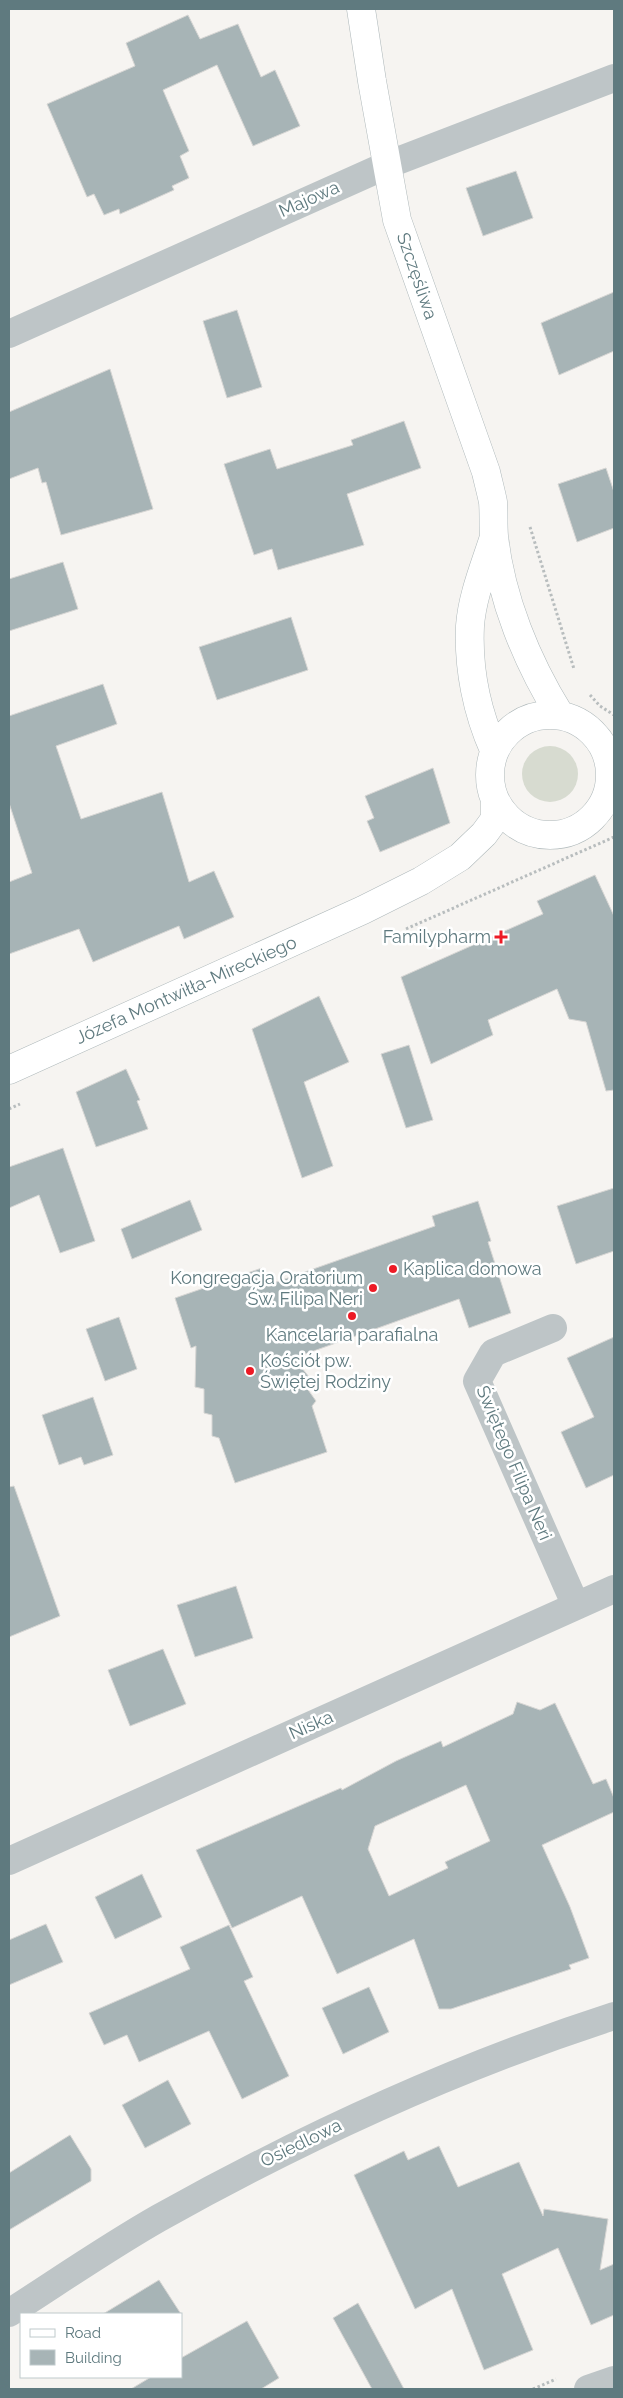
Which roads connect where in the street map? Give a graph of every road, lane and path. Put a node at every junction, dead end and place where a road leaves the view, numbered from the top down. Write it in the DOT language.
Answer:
graph roads {
  1 [pos="361,9"];
  2 [pos="614,78"];
  3 [pos="387,165"];
  4 [pos="9,334"];
  5 [pos="528,523"];
  6 [pos="494,536"];
  7 [pos="576,674"];
  8 [pos="584,688"];
  9 [pos="614,714"];
  10 [pos="560,715"];
  11 [pos="607,740"];
  12 [pos="494,750"];
  13 [pos="611,790"];
  14 [pos="495,802"];
  15 [pos="535,834"];
  16 [pos="614,837"];
  17 [pos="363,910"];
  18 [pos="435,916"];
  19 [pos="9,1070"];
  20 [pos="553,1328"];
  21 [pos="614,1589"];
  22 [pos="576,1606"];
  23 [pos="9,1861"];
  24 [pos="614,2016"];
  25 [pos="9,2312"];
  26 [pos="614,2380"];
  27 [pos="588,2389"];
  1 -- 3 [label="main road, Szczęśliwa"];
  2 -- 3 [label="street, Majowa"];
  3 -- 4 [label="street, Majowa"];
  3 -- 6 [label="main road, Szczęśliwa"];
  5 -- 7 [label="path"];
  6 -- 10 [label="main road, Szczęśliwa"];
  6 -- 12 [label="main road, Szczęśliwa"];
  8 -- 9 [label="path"];
  10 -- 11 [label="main road"];
  10 -- 12 [label="main road"];
  11 -- 13 [label="main road"];
  12 -- 14 [label="main road"];
  13 -- 15 [label="main road"];
  14 -- 15 [label="main road"];
  14 -- 17 [label="main road, Józefa Montwiłła-Mireckiego"];
  15 -- 17 [label="main road, Józefa Montwiłła-Mireckiego"];
  16 -- 18 [label="path"];
  17 -- 19 [label="main road, Józefa Montwiłła-Mireckiego"];
  20 -- 22 [label="street, Świętego Filipa Neri"];
  21 -- 22 [label="street, Niska"];
  22 -- 23 [label="street, Niska"];
  24 -- 25 [label="street, Osiedlowa"];
  26 -- 27 [label="street"];
}
